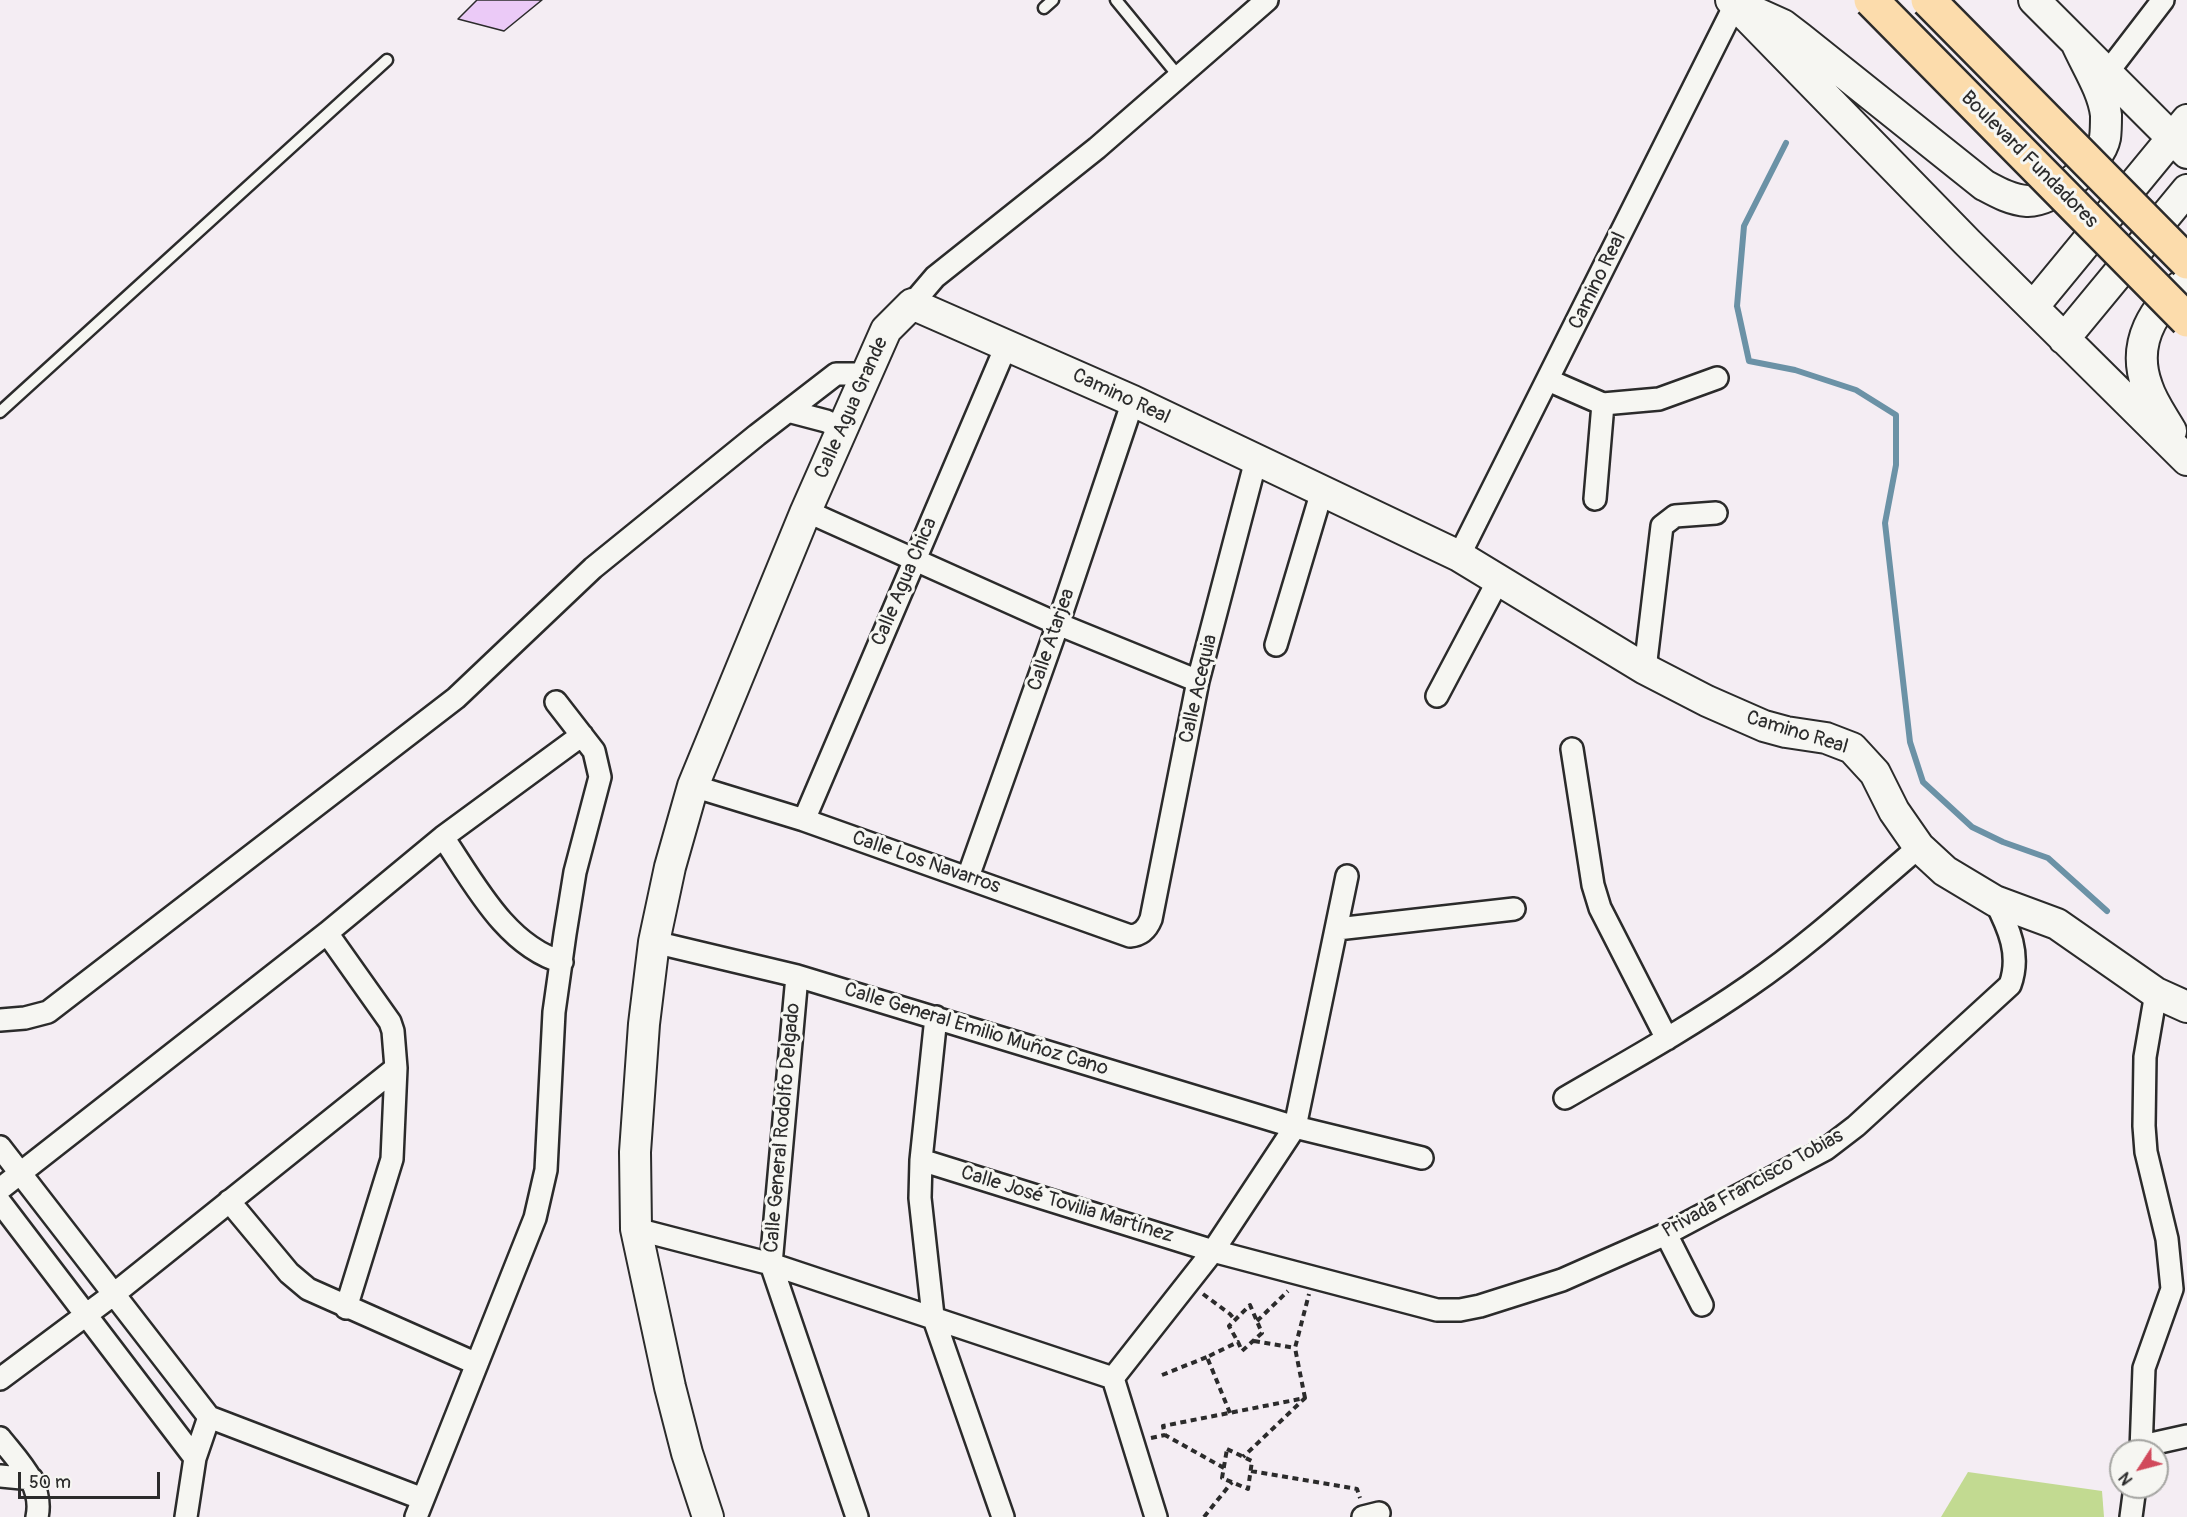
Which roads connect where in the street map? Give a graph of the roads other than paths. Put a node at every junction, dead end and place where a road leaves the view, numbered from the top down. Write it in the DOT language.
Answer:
graph roads {
  1 [pos="1053,0"];
  2 [pos="1116,0"];
  3 [pos="1871,0"];
  4 [pos="1928,0"];
  5 [pos="2163,0"];
  6 [pos="2038,1"];
  7 [pos="1733,2"];
  8 [pos="1256,4"];
  9 [pos="1044,8"];
  10 [pos="2076,42"];
  11 [pos="387,60"];
  12 [pos="2107,73"];
  13 [pos="1180,78"];
  14 [pos="2182,137"];
  15 [pos="2187,190"];
  16 [pos="2187,261"];
  17 [pos="2187,280"];
  18 [pos="912,304"];
  19 [pos="2033,307"];
  20 [pos="2187,320"];
  21 [pos="2064,339"];
  22 [pos="1006,344"];
  23 [pos="867,374"];
  24 [pos="1717,378"];
  25 [pos="1548,380"];
  26 [pos="1133,401"];
  27 [pos="1603,404"];
  28 [pos="0,411"];
  29 [pos="788,411"];
  30 [pos="843,429"];
  31 [pos="1256,460"];
  32 [pos="2187,460"];
  33 [pos="1322,491"];
  34 [pos="1595,499"];
  35 [pos="806,511"];
  36 [pos="1716,513"];
  37 [pos="1459,555"];
  38 [pos="914,560"];
  39 [pos="1499,579"];
  40 [pos="1058,624"];
  41 [pos="1276,645"];
  42 [pos="1645,669"];
  43 [pos="1198,681"];
  44 [pos="1437,696"];
  45 [pos="556,702"];
  46 [pos="582,735"];
  47 [pos="1572,749"];
  48 [pos="693,786"];
  49 [pos="804,819"];
  50 [pos="443,837"];
  51 [pos="1919,847"];
  52 [pos="1347,876"];
  53 [pos="968,877"];
  54 [pos="1995,902"];
  55 [pos="1514,909"];
  56 [pos="1151,919"];
  57 [pos="1337,929"];
  58 [pos="327,933"];
  59 [pos="654,942"];
  60 [pos="562,962"];
  61 [pos="797,976"];
  62 [pos="2156,993"];
  63 [pos="2187,1007"];
  64 [pos="936,1017"];
  65 [pos="0,1020"];
  66 [pos="1667,1039"];
  67 [pos="396,1068"];
  68 [pos="1565,1098"];
  69 [pos="1295,1127"];
  70 [pos="0,1148"];
  71 [pos="1422,1158"];
  72 [pos="921,1160"];
  73 [pos="22,1174"];
  74 [pos="0,1189"];
  75 [pos="229,1201"];
  76 [pos="0,1202"];
  77 [pos="636,1228"];
  78 [pos="1666,1234"];
  79 [pos="1213,1251"];
  80 [pos="771,1264"];
  81 [pos="2180,1288"];
  82 [pos="114,1294"];
  83 [pos="1702,1305"];
  84 [pos="346,1308"];
  85 [pos="1437,1310"];
  86 [pos="87,1314"];
  87 [pos="933,1316"];
  88 [pos="477,1364"];
  89 [pos="1113,1378"];
  90 [pos="0,1379"];
  91 [pos="209,1417"];
  92 [pos="2187,1436"];
  93 [pos="0,1438"];
  94 [pos="2142,1439"];
  95 [pos="2169,1441"];
  96 [pos="195,1458"];
  97 [pos="0,1476"];
  98 [pos="32,1479"];
  99 [pos="2133,1499"];
  100 [pos="419,1508"];
  101 [pos="37,1517"];
  102 [pos="186,1517"];
  103 [pos="708,1517"];
  104 [pos="858,1517"];
  105 [pos="1003,1517"];
  106 [pos="1156,1517"];
  107 [pos="2131,1517"];
  1 -- 9 [label="lane"];
  2 -- 13 [label="lane"];
  3 -- 20 [label="highway, Boulevard Fundadores, bridge"];
  4 -- 16 [label="highway, Boulevard Fundadores, bridge"];
  5 -- 12 [label="street"];
  6 -- 10 [label="street"];
  7 -- 10 [label="street"];
  7 -- 19 [label="street"];
  7 -- 25 [label="street, Camino Real"];
  8 -- 13 [label="street, Calle Agua Grande"];
  10 -- 12 [label="street"];
  11 -- 28 [label="lane"];
  12 -- 14 [label="street"];
  13 -- 18 [label="street, Calle Agua Grande"];
  14 -- 19 [label="street"];
  15 -- 21 [label="street"];
  17 -- 32 [label="street"];
  18 -- 22 [label="street, Camino Real"];
  18 -- 23 [label="street, Calle Agua Grande"];
  19 -- 21 [label="street"];
  21 -- 32 [label="street"];
  22 -- 26 [label="street, Camino Real"];
  22 -- 38 [label="street, Calle Agua Chica"];
  23 -- 29 [label="street"];
  23 -- 30 [label="street, Calle Agua Grande"];
  24 -- 27 [label="street"];
  25 -- 27 [label="street"];
  25 -- 37 [label="street, Camino Real"];
  26 -- 31 [label="street, Camino Real"];
  26 -- 40 [label="street, Calle Atarjea"];
  27 -- 34 [label="street"];
  29 -- 30 [label="street"];
  29 -- 65 [label="street"];
  30 -- 35 [label="street, Calle Agua Grande"];
  31 -- 33 [label="street, Camino Real"];
  31 -- 43 [label="street, Calle Acequia"];
  33 -- 37 [label="street, Camino Real"];
  33 -- 41 [label="street"];
  35 -- 38 [label="street"];
  35 -- 48 [label="street, Calle Agua Grande"];
  36 -- 42 [label="street"];
  37 -- 39 [label="street, Camino Real"];
  38 -- 40 [label="street"];
  38 -- 49 [label="street, Calle Agua Chica"];
  39 -- 42 [label="street, Camino Real"];
  39 -- 44 [label="street"];
  40 -- 43 [label="street"];
  40 -- 53 [label="street, Calle Atarjea"];
  42 -- 51 [label="street, Camino Real"];
  43 -- 56 [label="street, Calle Acequia"];
  45 -- 46 [label="street"];
  46 -- 50 [label="street"];
  46 -- 60 [label="street"];
  47 -- 66 [label="street"];
  48 -- 49 [label="street, Calle Los Navarros"];
  48 -- 59 [label="street, Calle Agua Grande"];
  49 -- 53 [label="street, Calle Los Navarros"];
  50 -- 58 [label="street"];
  50 -- 60 [label="street"];
  51 -- 54 [label="street, Camino Real"];
  51 -- 66 [label="street"];
  52 -- 57 [label="street"];
  53 -- 56 [label="street, Calle Los Navarros"];
  54 -- 62 [label="street, Camino Real"];
  54 -- 78 [label="street, Privada Francisco Tobias"];
  55 -- 57 [label="street"];
  57 -- 69 [label="street"];
  58 -- 67 [label="street"];
  58 -- 73 [label="street"];
  59 -- 61 [label="street, Calle General Emilio Muñoz Cano"];
  59 -- 77 [label="street, Calle Agua Grande"];
  60 -- 88 [label="street"];
  61 -- 64 [label="street, Calle General Emilio Muñoz Cano"];
  61 -- 80 [label="street, Calle General Rodolfo Delgado"];
  62 -- 63 [label="street, Camino Real"];
  62 -- 81 [label="street"];
  64 -- 69 [label="street, Calle General Emilio Muñoz Cano"];
  64 -- 72 [label="street"];
  66 -- 68 [label="street"];
  67 -- 75 [label="street"];
  67 -- 84 [label="street"];
  69 -- 71 [label="street, Calle General Emilio Muñoz Cano"];
  69 -- 79 [label="street"];
  70 -- 73 [label="street"];
  72 -- 79 [label="street, Calle José Tovilia Martínez"];
  72 -- 87 [label="street"];
  73 -- 74 [label="street"];
  73 -- 82 [label="street"];
  75 -- 82 [label="street"];
  75 -- 84 [label="street"];
  76 -- 86 [label="street"];
  77 -- 80 [label="street"];
  77 -- 103 [label="street, Calle Agua Grande"];
  78 -- 83 [label="street"];
  78 -- 85 [label="street, Privada Francisco Tobias"];
  79 -- 85 [label="street, Calle José Tovilia Martínez"];
  79 -- 89 [label="street"];
  80 -- 87 [label="street"];
  80 -- 104 [label="street, Calle General Rodolfo Delgado"];
  81 -- 94 [label="street"];
  82 -- 86 [label="street"];
  82 -- 91 [label="street"];
  84 -- 88 [label="street"];
  86 -- 90 [label="street"];
  86 -- 96 [label="street"];
  87 -- 89 [label="street"];
  87 -- 105 [label="street"];
  88 -- 100 [label="street"];
  89 -- 106 [label="street"];
  91 -- 96 [label="street"];
  91 -- 100 [label="street"];
  92 -- 95 [label="street"];
  93 -- 98 [label="street"];
  96 -- 102 [label="street"];
  97 -- 98 [label="street"];
  98 -- 101 [label="street"];
  99 -- 107 [label="street"];
}
